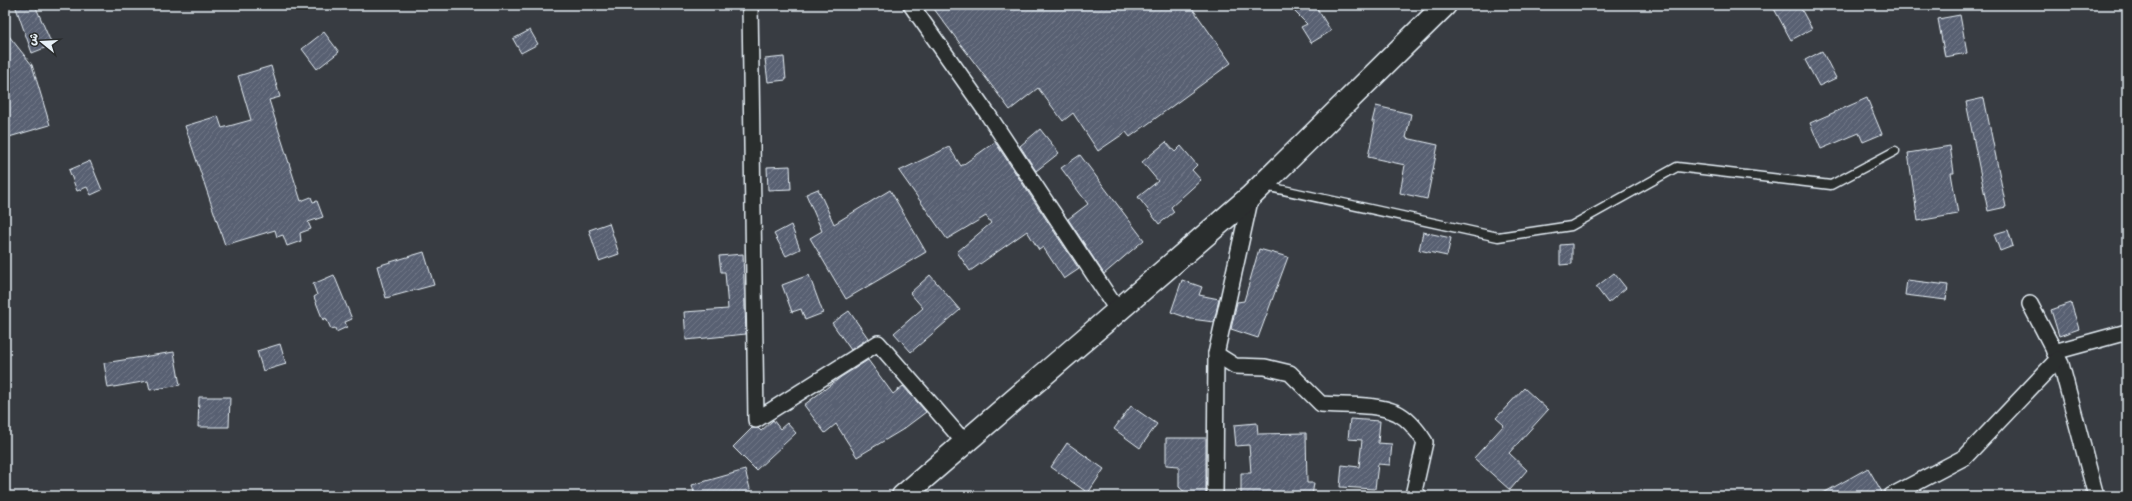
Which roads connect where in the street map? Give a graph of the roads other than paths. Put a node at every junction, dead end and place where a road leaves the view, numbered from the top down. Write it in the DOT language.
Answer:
graph roads {
  1 [pos="750,5"];
  2 [pos="911,5"];
  3 [pos="1445,5"];
  4 [pos="1894,151"];
  5 [pos="1257,191"];
  6 [pos="2030,304"];
  7 [pos="1118,311"];
  8 [pos="2127,332"];
  9 [pos="1216,354"];
  10 [pos="2056,356"];
  11 [pos="965,443"];
  12 [pos="903,496"];
  13 [pos="1215,496"];
  14 [pos="1419,496"];
  15 [pos="1891,496"];
  16 [pos="2096,496"];
  1 -- 11 [label="street"];
  2 -- 7 [label="street"];
  3 -- 5 [label="main road"];
  4 -- 5 [label="lane"];
  5 -- 7 [label="main road"];
  5 -- 9 [label="street"];
  6 -- 10 [label="street"];
  7 -- 11 [label="main road"];
  8 -- 10 [label="street"];
  9 -- 13 [label="street"];
  9 -- 14 [label="street"];
  10 -- 15 [label="street"];
  10 -- 16 [label="street"];
  11 -- 12 [label="main road"];
}
